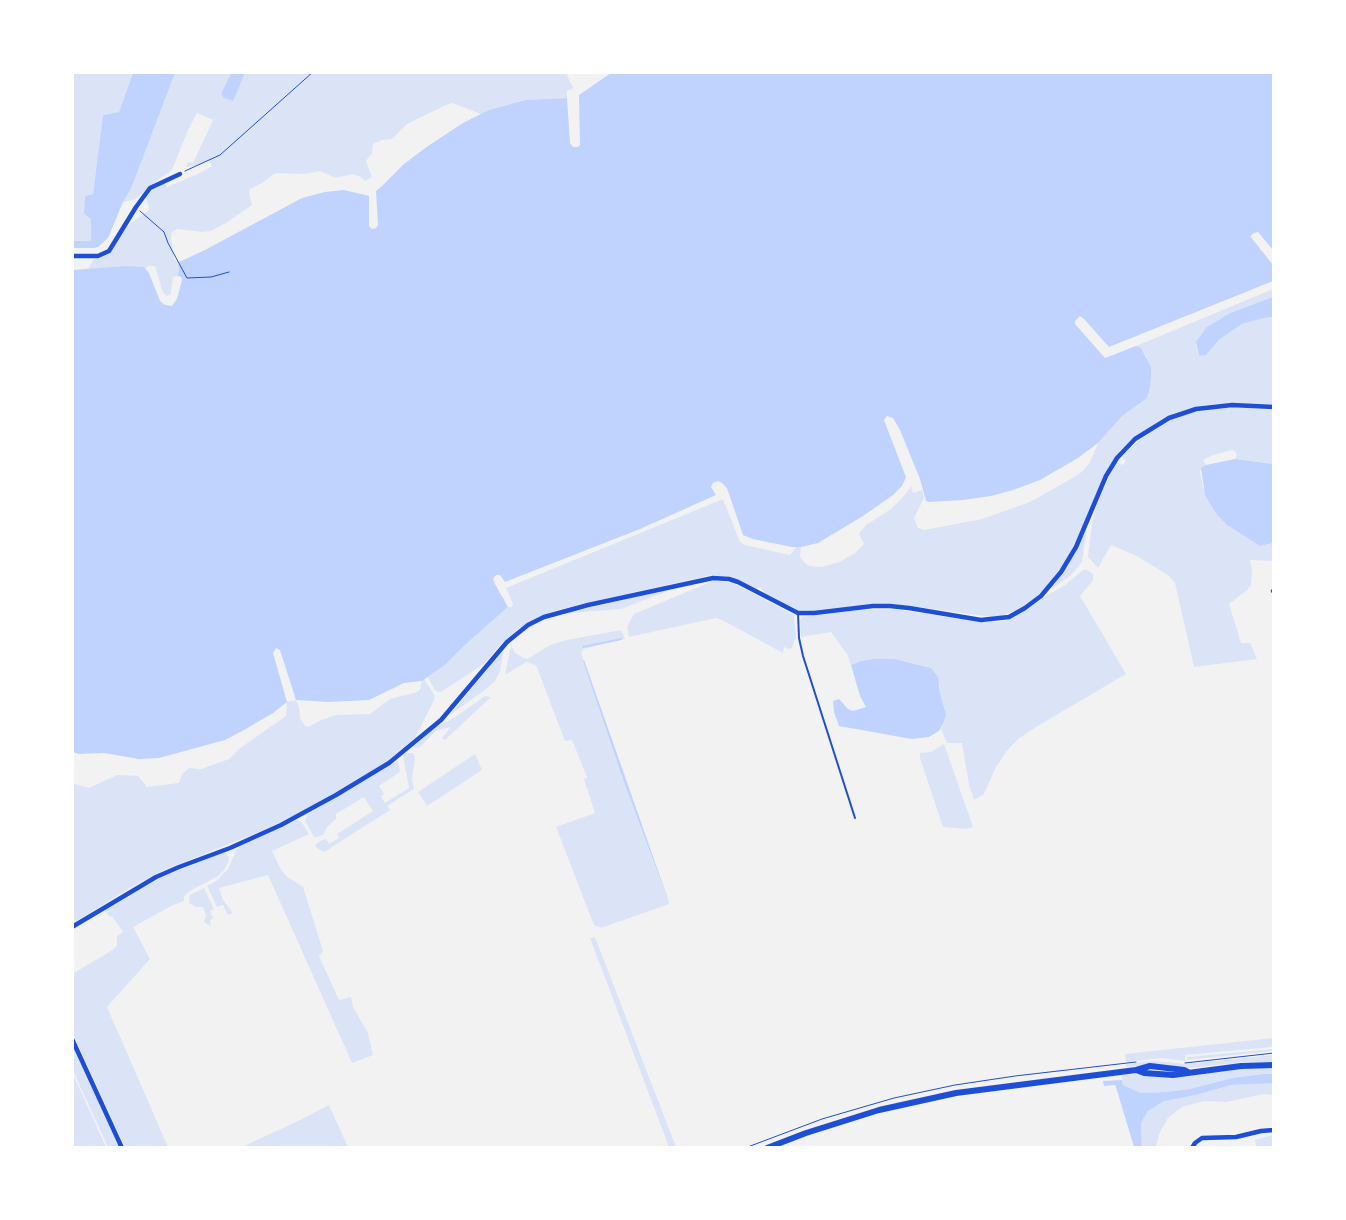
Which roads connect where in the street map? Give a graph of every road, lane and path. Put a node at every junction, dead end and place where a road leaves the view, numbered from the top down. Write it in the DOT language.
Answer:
graph roads {
  1 [pos="313,72"];
  2 [pos="180,174"];
  3 [pos="136,207"];
  4 [pos="72,256"];
  5 [pos="229,272"];
  6 [pos="1274,407"];
  7 [pos="798,613"];
  8 [pos="855,818"];
  9 [pos="72,927"];
  10 [pos="72,1039"];
  11 [pos="1274,1053"];
  12 [pos="1183,1063"];
  13 [pos="1274,1065"];
  14 [pos="1274,1130"];
  15 [pos="122,1148"];
  16 [pos="766,1148"];
  17 [pos="1192,1148"];
  1 -- 2 [label="path"];
  2 -- 3 [label="street"];
  3 -- 4 [label="street"];
  3 -- 5 [label="path"];
  6 -- 7 [label="street"];
  7 -- 8 [label="lane"];
  7 -- 9 [label="street"];
  10 -- 15 [label="street"];
  11 -- 12 [label="path"];
  13 -- 16 [label="main road"];
  14 -- 17 [label="street"];
}
